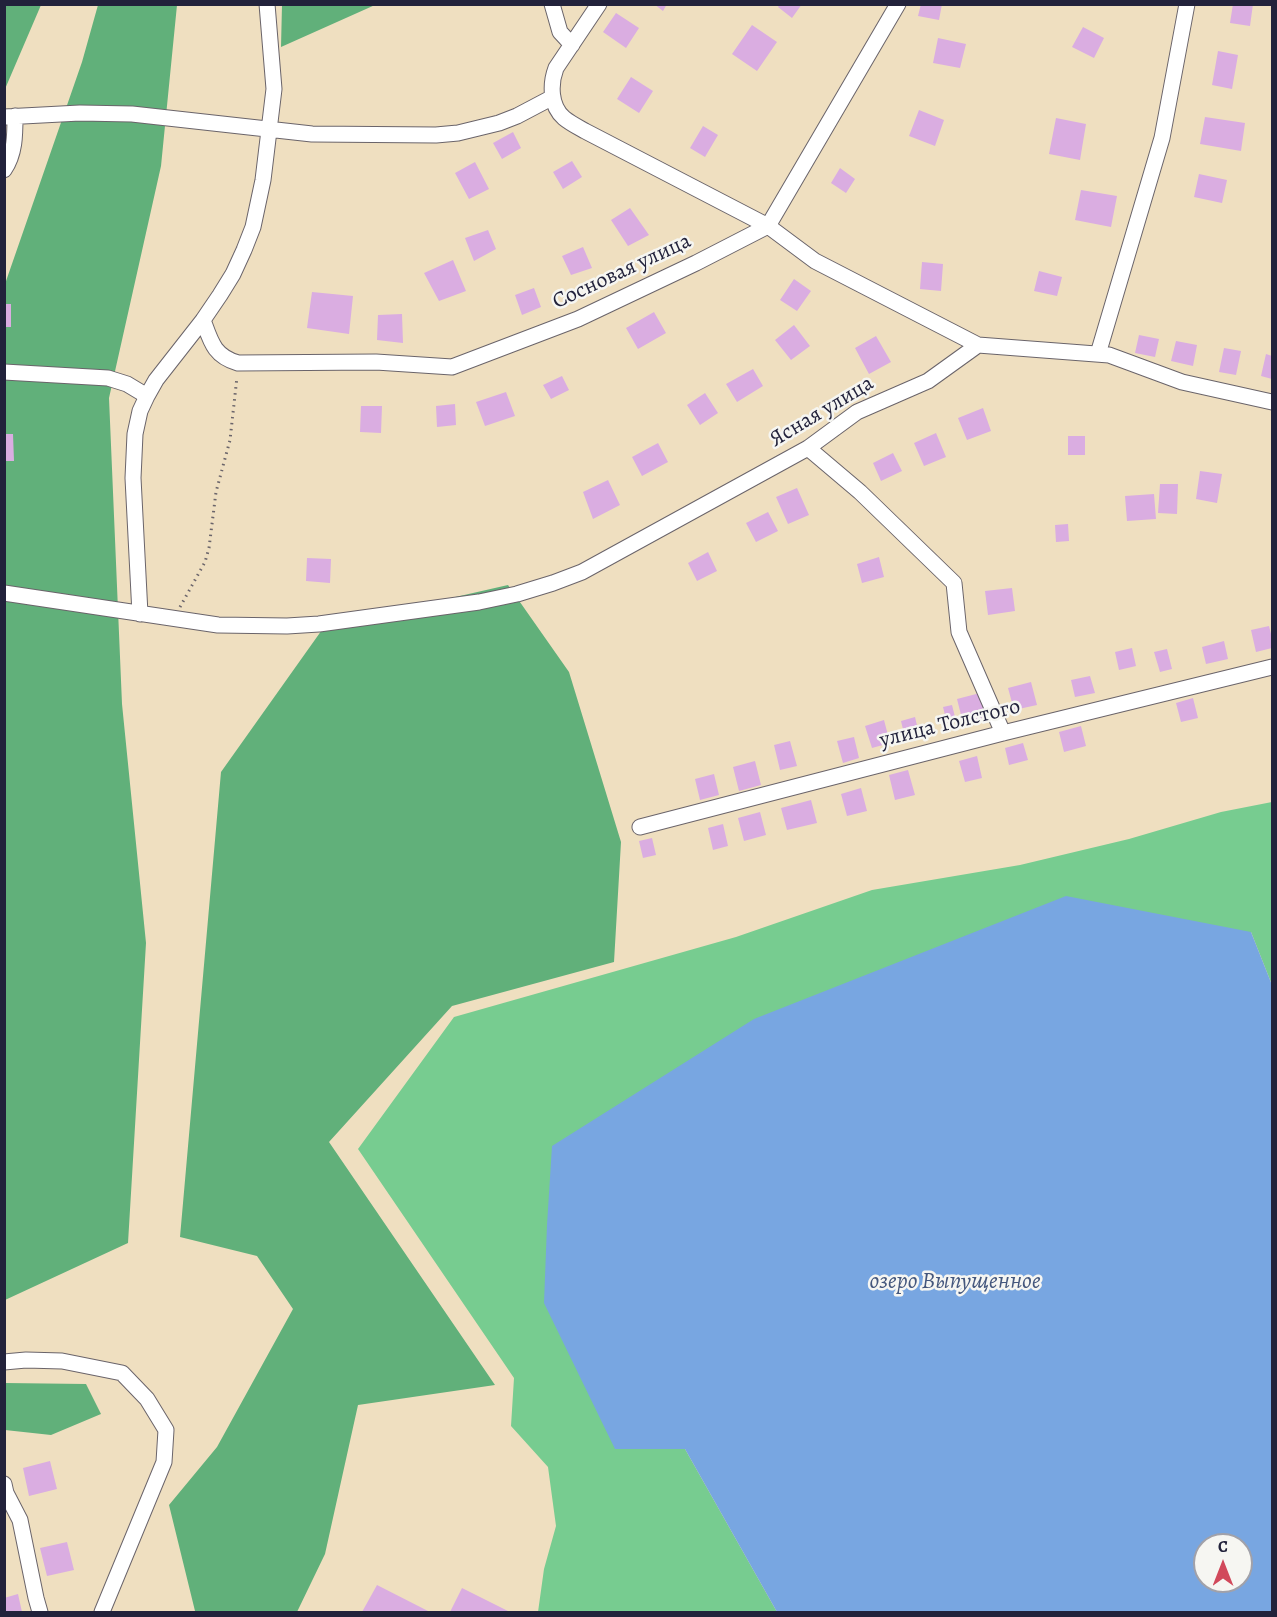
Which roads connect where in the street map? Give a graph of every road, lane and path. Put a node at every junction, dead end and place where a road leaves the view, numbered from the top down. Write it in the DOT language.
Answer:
graph roads {
  1 [pos="267,4"];
  2 [pos="552,4"];
  3 [pos="599,4"];
  4 [pos="898,4"];
  5 [pos="1187,4"];
  6 [pos="572,45"];
  7 [pos="553,97"];
  8 [pos="10,116"];
  9 [pos="270,129"];
  10 [pos="4,170"];
  11 [pos="768,226"];
  12 [pos="203,320"];
  13 [pos="978,345"];
  14 [pos="1098,354"];
  15 [pos="238,363"];
  16 [pos="4,372"];
  17 [pos="147,396"];
  18 [pos="1272,402"];
  19 [pos="808,448"];
  20 [pos="4,593"];
  21 [pos="140,614"];
  22 [pos="174,619"];
  23 [pos="1272,666"];
  24 [pos="1003,733"];
  25 [pos="640,827"];
  26 [pos="4,1362"];
  27 [pos="4,1484"];
  28 [pos="40,1612"];
  29 [pos="102,1612"];
  1 -- 9 [label="street"];
  2 -- 6 [label="street"];
  3 -- 6 [label="street"];
  4 -- 11 [label="street"];
  5 -- 14 [label="street"];
  6 -- 7 [label="street"];
  7 -- 9 [label="street"];
  7 -- 11 [label="street"];
  8 -- 9 [label="street"];
  8 -- 10 [label="street"];
  9 -- 12 [label="street"];
  11 -- 13 [label="street"];
  11 -- 15 [label="street, Сосновая улица"];
  12 -- 15 [label="street"];
  12 -- 17 [label="street"];
  13 -- 14 [label="street"];
  13 -- 19 [label="street, Ясная улица"];
  14 -- 18 [label="street"];
  15 -- 22 [label="path"];
  16 -- 17 [label="street"];
  17 -- 21 [label="street"];
  19 -- 22 [label="street, Ясная улица"];
  19 -- 24 [label="street"];
  20 -- 21 [label="street, Ясная улица"];
  21 -- 22 [label="street, Ясная улица"];
  23 -- 24 [label="street, улица Толстого"];
  24 -- 25 [label="street, улица Толстого"];
  26 -- 29 [label="street"];
  27 -- 28 [label="street"];
}
